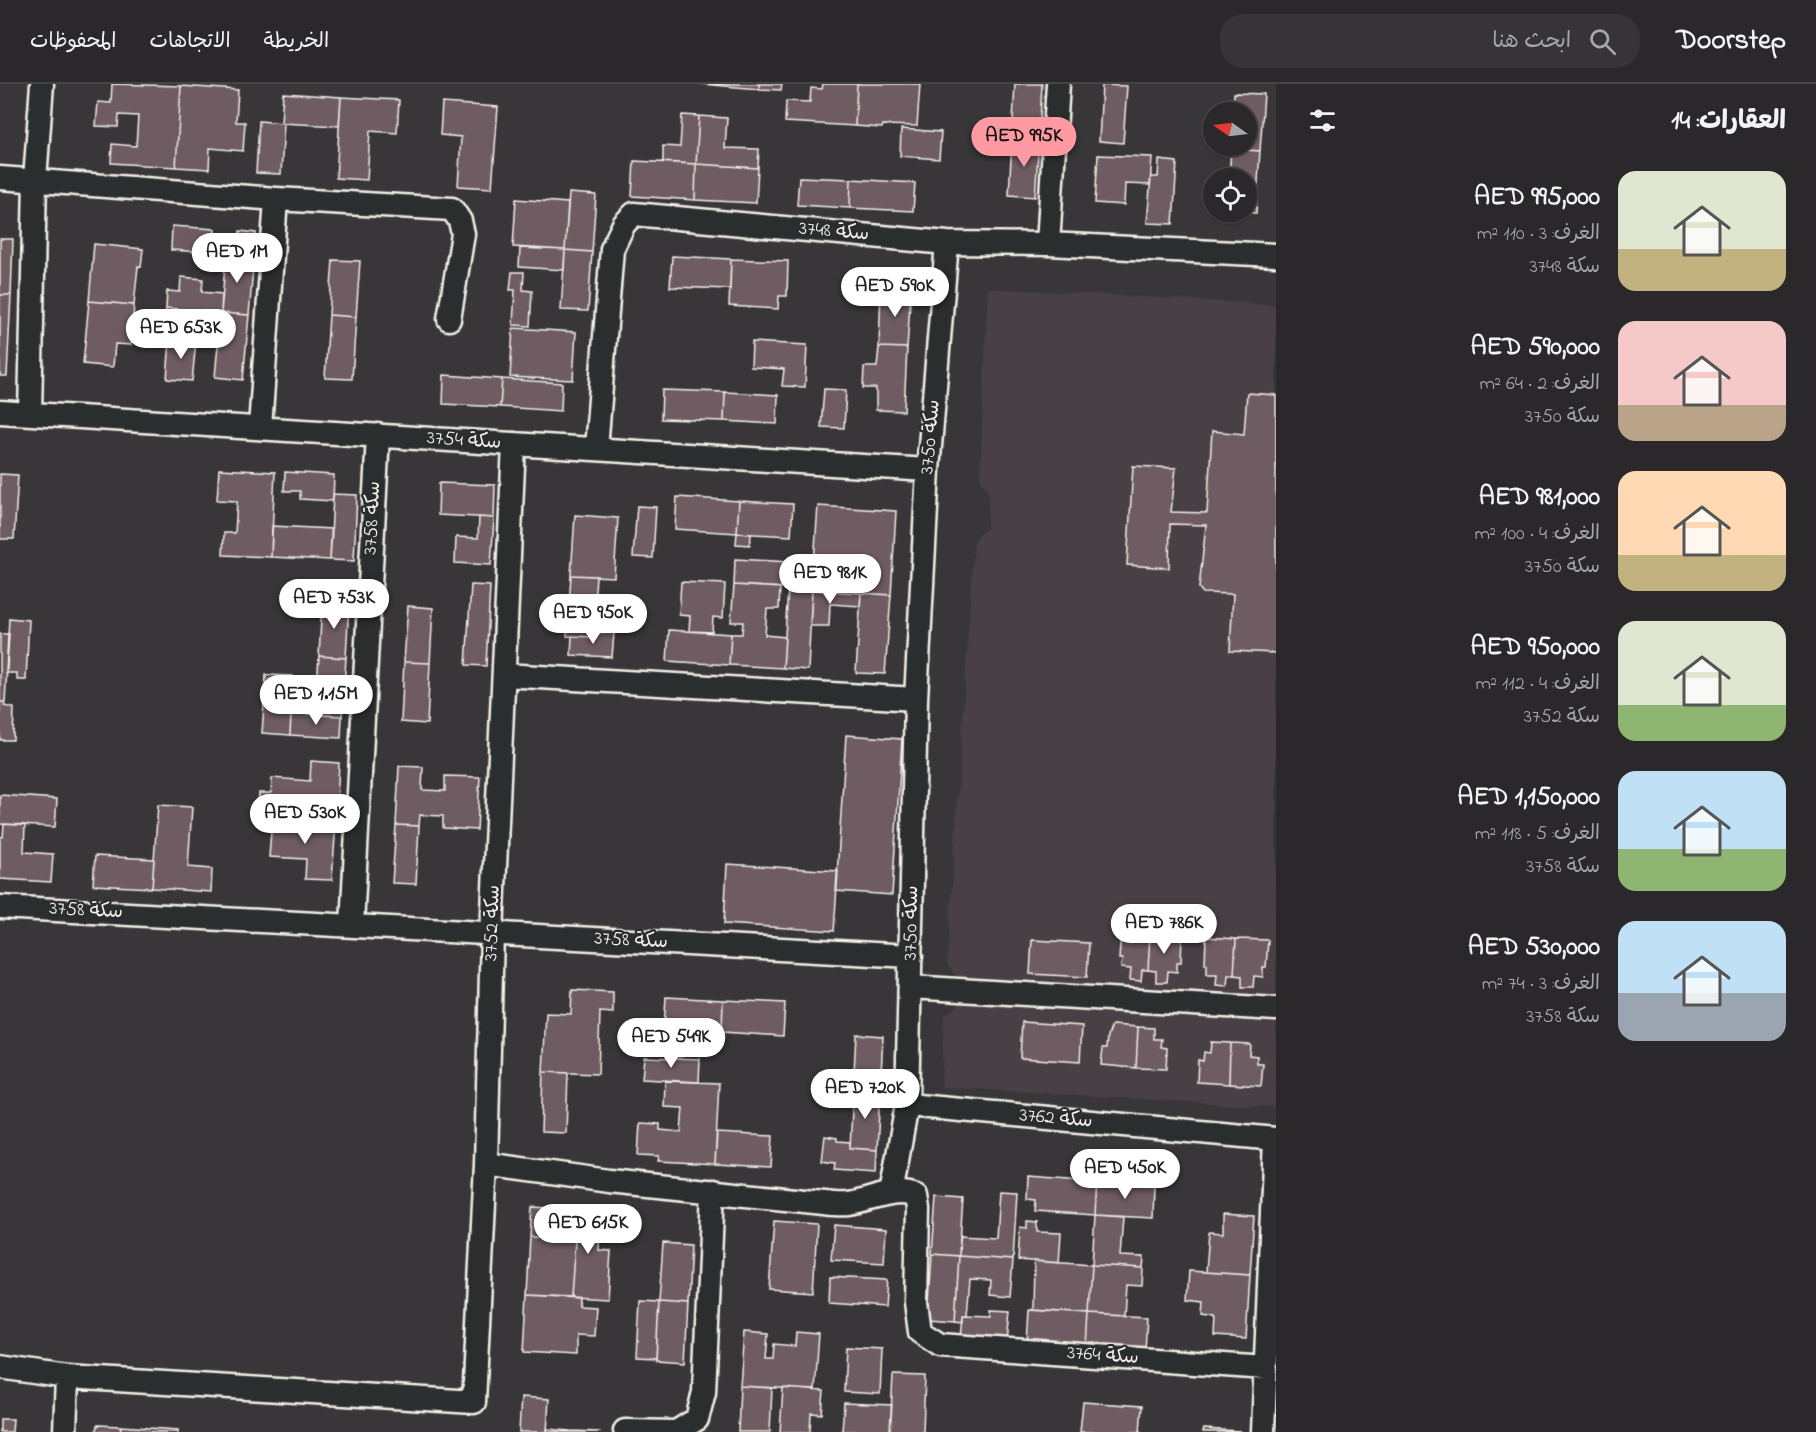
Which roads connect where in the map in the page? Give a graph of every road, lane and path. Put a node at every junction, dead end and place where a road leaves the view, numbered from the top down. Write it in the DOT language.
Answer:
graph roads {
  1 [pos="42,84"];
  2 [pos="1058,84"];
  3 [pos="0,178"];
  4 [pos="35,180"];
  5 [pos="276,199"];
  6 [pos="947,243"];
  7 [pos="1048,244"];
  8 [pos="1276,255"];
  9 [pos="449,319"];
  10 [pos="0,412"];
  11 [pos="30,414"];
  12 [pos="260,428"];
  13 [pos="378,435"];
  14 [pos="514,444"];
  15 [pos="596,449"];
  16 [pos="928,470"];
  17 [pos="504,675"];
  18 [pos="916,699"];
  19 [pos="0,907"];
  20 [pos="352,925"];
  21 [pos="492,934"];
  22 [pos="911,956"];
  23 [pos="910,987"];
  24 [pos="1276,1009"];
  25 [pos="907,1105"];
  26 [pos="1276,1139"];
  27 [pos="486,1164"];
  28 [pos="713,1191"];
  29 [pos="891,1194"];
  30 [pos="0,1367"];
  31 [pos="1266,1368"];
  32 [pos="67,1377"];
  33 [pos="625,1431"];
  34 [pos="65,1432"];
  35 [pos="1263,1432"];
  1 -- 4 [label="street"];
  2 -- 7 [label="street"];
  3 -- 4 [label="street"];
  4 -- 5 [label="street"];
  4 -- 11 [label="street"];
  5 -- 9 [label="street"];
  5 -- 12 [label="street"];
  6 -- 7 [label="street, سكة 3748"];
  6 -- 15 [label="street, سكة 3748"];
  6 -- 16 [label="street, سكة 3750"];
  7 -- 8 [label="street, سكة 3748"];
  10 -- 11 [label="street, سكة 3754"];
  11 -- 12 [label="street, سكة 3754"];
  12 -- 13 [label="street, سكة 3754"];
  13 -- 14 [label="street, سكة 3754"];
  13 -- 20 [label="street, سكة 3758"];
  14 -- 15 [label="street, سكة 3754"];
  14 -- 17 [label="street, سكة 3752"];
  15 -- 16 [label="street, سكة 3754"];
  16 -- 18 [label="street, سكة 3750"];
  17 -- 18 [label="street"];
  17 -- 21 [label="street, سكة 3752"];
  18 -- 22 [label="street, سكة 3750"];
  19 -- 20 [label="street, سكة 3758"];
  20 -- 21 [label="street, سكة 3758"];
  21 -- 22 [label="street, سكة 3758"];
  21 -- 27 [label="street, سكة 3752"];
  22 -- 23 [label="street, سكة 3750"];
  23 -- 24 [label="street"];
  23 -- 25 [label="street, سكة 3750"];
  25 -- 26 [label="street, سكة 3762"];
  25 -- 29 [label="street, سكة 3750"];
  26 -- 31 [label="street"];
  27 -- 28 [label="street"];
  27 -- 32 [label="street, سكة 3752"];
  28 -- 29 [label="street"];
  28 -- 33 [label="street"];
  29 -- 31 [label="street, سكة 3764"];
  30 -- 32 [label="street"];
  31 -- 35 [label="street"];
  32 -- 34 [label="street"];
}
